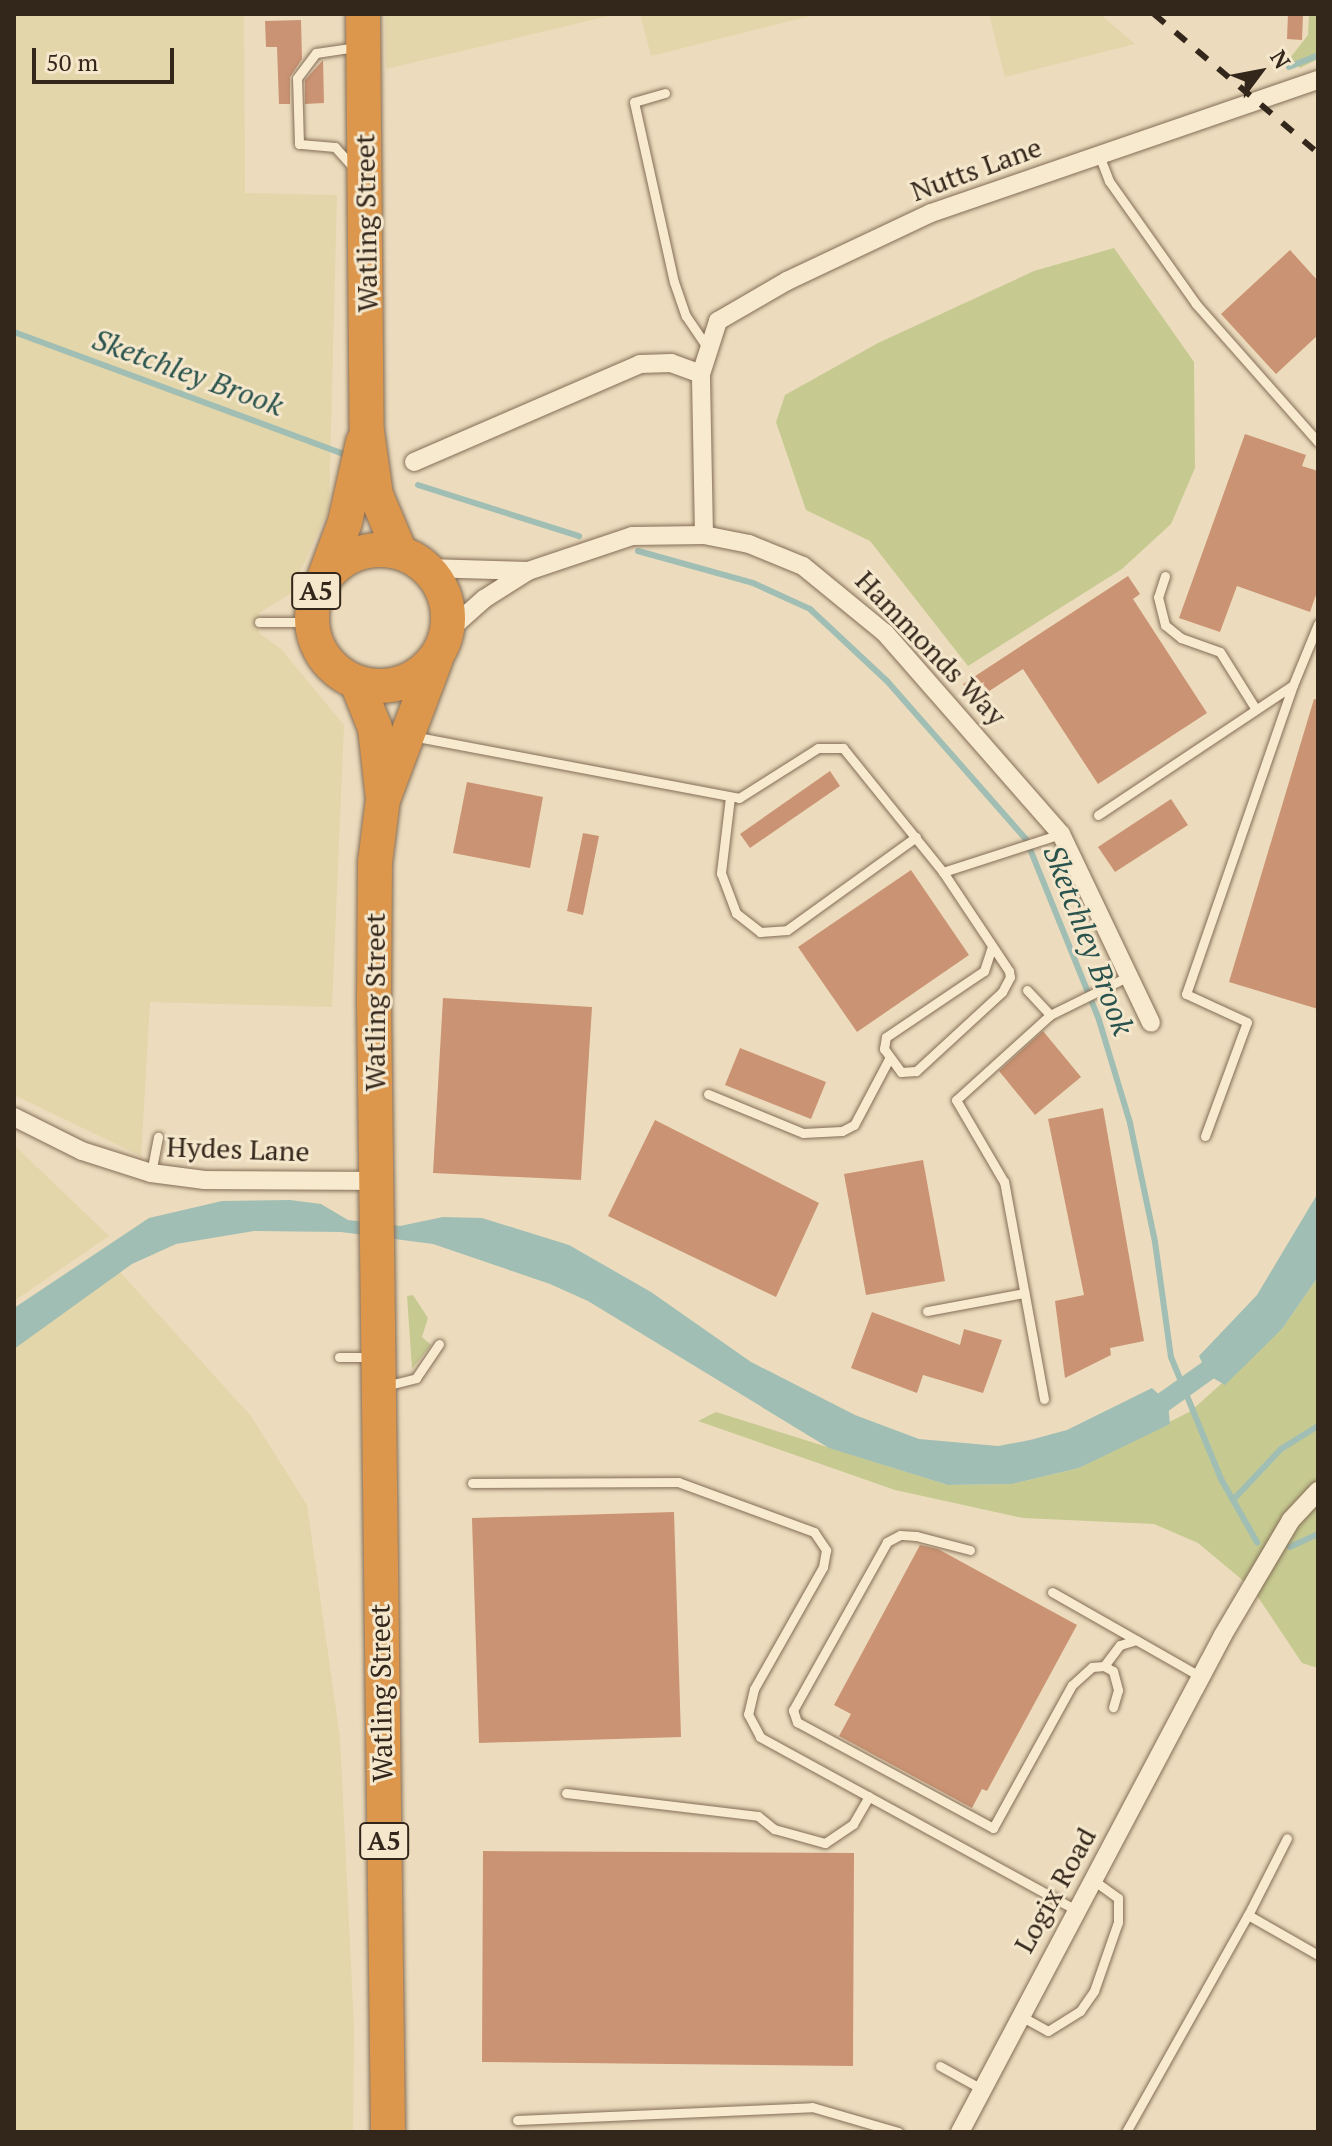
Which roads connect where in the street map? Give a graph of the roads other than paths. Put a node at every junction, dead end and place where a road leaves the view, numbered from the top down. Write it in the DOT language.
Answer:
graph roads {
  1 [pos="363,30"];
  2 [pos="1318,80"];
  3 [pos="665,93"];
  4 [pos="1099,155"];
  5 [pos="366,182"];
  6 [pos="709,350"];
  7 [pos="701,374"];
  8 [pos="367,432"];
  9 [pos="1318,442"];
  10 [pos="414,462"];
  11 [pos="704,535"];
  12 [pos="413,560"];
  13 [pos="528,571"];
  14 [pos="325,576"];
  15 [pos="1165,576"];
  16 [pos="259,622"];
  17 [pos="311,622"];
  18 [pos="1318,624"];
  19 [pos="441,645"];
  20 [pos="357,683"];
  21 [pos="1293,685"];
  22 [pos="1255,708"];
  23 [pos="409,735"];
  24 [pos="730,797"];
  25 [pos="383,799"];
  26 [pos="1098,815"];
  27 [pos="916,837"];
  28 [pos="1054,838"];
  29 [pos="943,872"];
  30 [pos="992,946"];
  31 [pos="1122,978"];
  32 [pos="1027,990"];
  33 [pos="1050,1015"];
  34 [pos="1151,1023"];
  35 [pos="889,1059"];
  36 [pos="708,1094"];
  37 [pos="14,1117"];
  38 [pos="1205,1136"];
  39 [pos="158,1137"];
  40 [pos="151,1173"];
  41 [pos="376,1194"];
  42 [pos="1024,1293"];
  43 [pos="927,1311"];
  44 [pos="439,1344"];
  45 [pos="339,1357"];
  46 [pos="378,1372"];
  47 [pos="1044,1399"];
  48 [pos="472,1483"];
  49 [pos="1318,1491"];
  50 [pos="970,1550"];
  51 [pos="1052,1592"];
  52 [pos="1136,1640"];
  53 [pos="1104,1666"];
  54 [pos="1203,1678"];
  55 [pos="1113,1707"];
  56 [pos="566,1793"];
  57 [pos="869,1796"];
  58 [pos="1287,1838"];
  59 [pos="1093,1880"];
  60 [pos="1076,1910"];
  61 [pos="1248,1915"];
  62 [pos="1318,1955"];
  63 [pos="1019,2015"];
  64 [pos="940,2066"];
  65 [pos="980,2088"];
  66 [pos="517,2120"];
  67 [pos="388,2132"];
  68 [pos="898,2132"];
  69 [pos="960,2132"];
  70 [pos="1126,2132"];
  1 -- 5 [label="highway, Watling Street / A5"];
  1 -- 5 [label="lane"];
  2 -- 4 [label="street, Nutts Lane"];
  3 -- 6 [label="lane"];
  4 -- 6 [label="street, Nutts Lane"];
  4 -- 9 [label="lane"];
  5 -- 8 [label="highway, Watling Street / A5"];
  6 -- 7 [label="street, Nutts Lane"];
  7 -- 10 [label="street"];
  7 -- 11 [label="street, Nutts Lane"];
  8 -- 12 [label="highway, Watling Street / A5"];
  8 -- 14 [label="highway, Watling Street / A5"];
  11 -- 13 [label="street, Hammonds Way"];
  11 -- 28 [label="street, Hammonds Way"];
  12 -- 13 [label="street, Hammonds Way"];
  12 -- 14 [label="highway, A5"];
  12 -- 19 [label="highway, A5"];
  13 -- 19 [label="street, Hammonds Way"];
  14 -- 17 [label="highway, A5"];
  15 -- 22 [label="lane"];
  16 -- 17 [label="lane"];
  17 -- 20 [label="highway, A5"];
  18 -- 21 [label="lane"];
  19 -- 20 [label="highway"];
  19 -- 23 [label="highway, Watling Street / A5"];
  20 -- 25 [label="highway, Watling Street / A5"];
  21 -- 22 [label="lane"];
  21 -- 38 [label="lane"];
  22 -- 26 [label="lane"];
  23 -- 24 [label="lane"];
  23 -- 25 [label="highway, Watling Street / A5"];
  24 -- 27 [label="lane"];
  24 -- 27 [label="lane"];
  25 -- 41 [label="highway, Watling Street / A5"];
  27 -- 29 [label="lane"];
  28 -- 29 [label="lane"];
  28 -- 31 [label="street, Hammonds Way"];
  29 -- 30 [label="lane"];
  30 -- 35 [label="lane"];
  30 -- 35 [label="lane"];
  31 -- 33 [label="lane"];
  31 -- 34 [label="street, Hammonds Way"];
  32 -- 33 [label="lane"];
  33 -- 42 [label="lane"];
  35 -- 36 [label="lane"];
  37 -- 40 [label="street, Hydes Lane"];
  39 -- 40 [label="lane"];
  40 -- 41 [label="street, Hydes Lane"];
  41 -- 46 [label="highway, Watling Street / A5"];
  42 -- 43 [label="lane"];
  42 -- 47 [label="lane"];
  44 -- 46 [label="lane"];
  45 -- 46 [label="lane"];
  46 -- 67 [label="highway, Watling Street / A5"];
  48 -- 57 [label="lane"];
  49 -- 54 [label="street, Logix Road"];
  50 -- 53 [label="lane"];
  51 -- 52 [label="lane"];
  52 -- 53 [label="lane"];
  52 -- 54 [label="lane"];
  53 -- 55 [label="lane"];
  54 -- 59 [label="street, Logix Road"];
  56 -- 57 [label="lane"];
  57 -- 60 [label="lane"];
  58 -- 61 [label="lane"];
  59 -- 60 [label="street, Logix Road"];
  59 -- 63 [label="lane"];
  60 -- 63 [label="street, Logix Road"];
  61 -- 62 [label="lane"];
  61 -- 70 [label="lane"];
  63 -- 65 [label="street, Logix Road"];
  64 -- 65 [label="lane"];
  65 -- 69 [label="street, Logix Road"];
  66 -- 68 [label="lane"];
}
